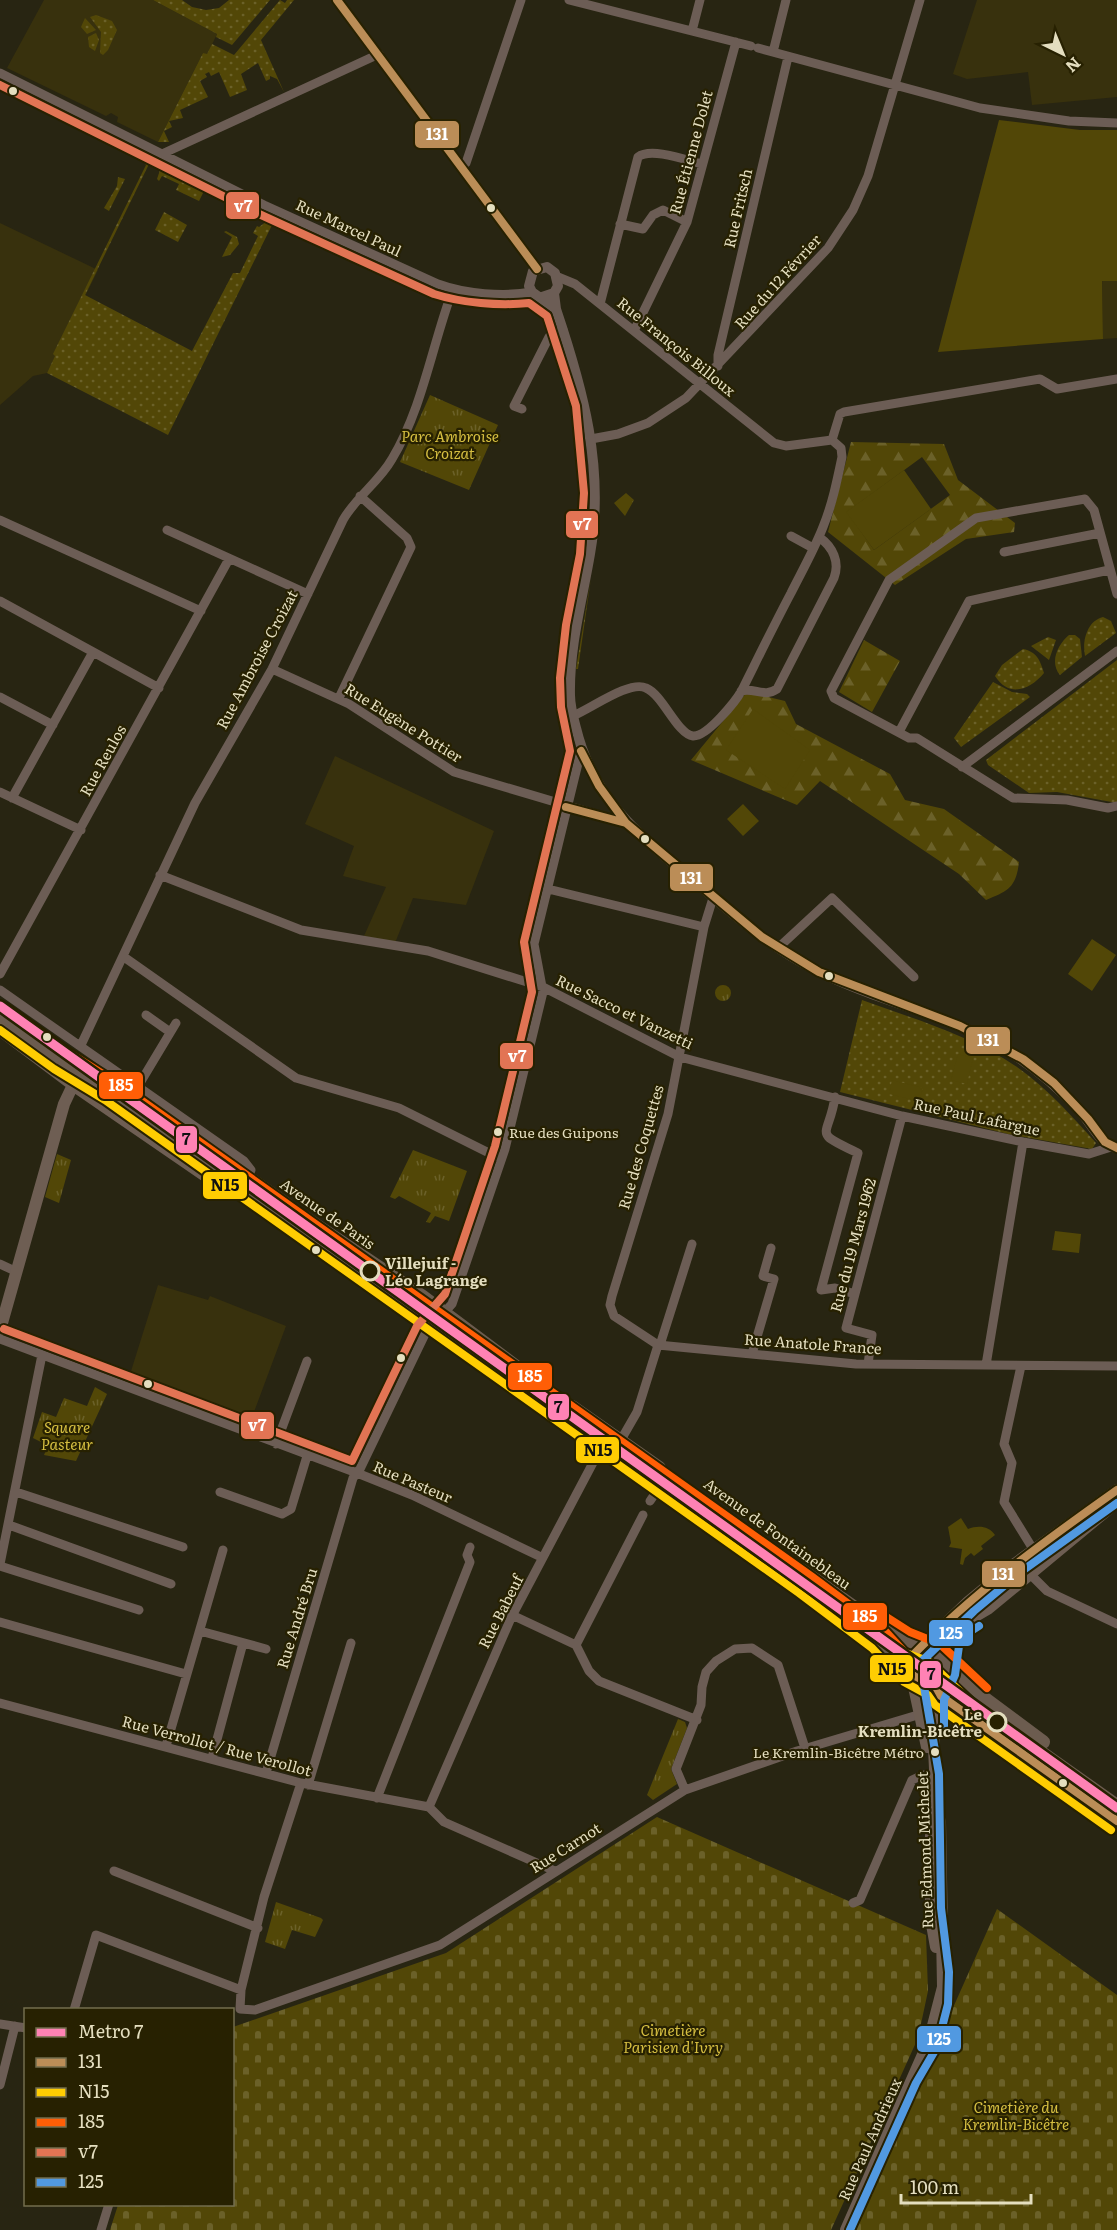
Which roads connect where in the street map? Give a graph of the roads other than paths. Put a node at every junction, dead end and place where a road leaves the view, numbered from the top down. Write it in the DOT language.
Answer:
graph roads {
  1 [pos="337,0"];
  2 [pos="521,0"];
  3 [pos="569,0"];
  4 [pos="700,0"];
  5 [pos="786,0"];
  6 [pos="920,0"];
  7 [pos="692,31"];
  8 [pos="736,42"];
  9 [pos="773,52"];
  10 [pos="379,54"];
  11 [pos="788,57"];
  12 [pos="0,73"];
  13 [pos="893,85"];
  14 [pos="1117,123"];
  15 [pos="162,154"];
  16 [pos="702,164"];
  17 [pos="462,166"];
  18 [pos="687,222"];
  19 [pos="620,224"];
  20 [pos="537,269"];
  21 [pos="558,277"];
  22 [pos="453,289"];
  23 [pos="554,293"];
  24 [pos="537,294"];
  25 [pos="600,304"];
  26 [pos="556,309"];
  27 [pos="563,330"];
  28 [pos="634,331"];
  29 [pos="718,366"];
  30 [pos="1117,379"];
  31 [pos="701,385"];
  32 [pos="522,409"];
  33 [pos="591,439"];
  34 [pos="832,440"];
  35 [pos="360,495"];
  36 [pos="0,520"];
  37 [pos="167,530"];
  38 [pos="1100,533"];
  39 [pos="791,536"];
  40 [pos="819,537"];
  41 [pos="813,548"];
  42 [pos="1004,552"];
  43 [pos="229,559"];
  44 [pos="1109,570"];
  45 [pos="308,594"];
  46 [pos="1117,594"];
  47 [pos="0,601"];
  48 [pos="201,610"];
  49 [pos="1117,651"];
  50 [pos="93,652"];
  51 [pos="272,669"];
  52 [pos="159,688"];
  53 [pos="741,691"];
  54 [pos="0,697"];
  55 [pos="339,698"];
  56 [pos="573,716"];
  57 [pos="53,725"];
  58 [pos="899,732"];
  59 [pos="581,751"];
  60 [pos="962,767"];
  61 [pos="0,792"];
  62 [pos="12,798"];
  63 [pos="1117,806"];
  64 [pos="566,807"];
  65 [pos="626,823"];
  66 [pos="81,830"];
  67 [pos="160,875"];
  68 [pos="548,889"];
  69 [pos="713,898"];
  70 [pos="704,927"];
  71 [pos="778,948"];
  72 [pos="124,957"];
  73 [pos="0,974"];
  74 [pos="914,977"];
  75 [pos="543,987"];
  76 [pos="0,990"];
  77 [pos="0,1008"];
  78 [pos="146,1015"];
  79 [pos="0,1017"];
  80 [pos="176,1023"];
  81 [pos="0,1030"];
  82 [pos="170,1032"];
  83 [pos="81,1046"];
  84 [pos="680,1057"];
  85 [pos="73,1085"];
  86 [pos="137,1088"];
  87 [pos="836,1098"];
  88 [pos="902,1116"];
  89 [pos="1023,1142"];
  90 [pos="1114,1148"];
  91 [pos="501,1159"];
  92 [pos="245,1182"];
  93 [pos="692,1244"];
  94 [pos="771,1248"];
  95 [pos="0,1264"];
  96 [pos="15,1271"];
  97 [pos="855,1294"];
  98 [pos="439,1318"];
  99 [pos="0,1330"];
  100 [pos="0,1339"];
  101 [pos="659,1345"];
  102 [pos="752,1354"];
  103 [pos="42,1355"];
  104 [pos="308,1361"];
  105 [pos="868,1364"];
  106 [pos="986,1365"];
  107 [pos="1021,1366"];
  108 [pos="1117,1366"];
  109 [pos="614,1442"];
  110 [pos="276,1444"];
  111 [pos="307,1456"];
  112 [pos="357,1473"];
  113 [pos="663,1482"];
  114 [pos="1117,1490"];
  115 [pos="16,1492"];
  116 [pos="220,1492"];
  117 [pos="650,1501"];
  118 [pos="1117,1502"];
  119 [pos="1086,1511"];
  120 [pos="643,1515"];
  121 [pos="9,1525"];
  122 [pos="183,1547"];
  123 [pos="470,1547"];
  124 [pos="1033,1549"];
  125 [pos="223,1550"];
  126 [pos="541,1557"];
  127 [pos="0,1565"];
  128 [pos="1030,1574"];
  129 [pos="171,1584"];
  130 [pos="1005,1594"];
  131 [pos="139,1610"];
  132 [pos="512,1616"];
  133 [pos="0,1622"];
  134 [pos="1117,1624"];
  135 [pos="200,1632"];
  136 [pos="243,1643"];
  137 [pos="351,1643"];
  138 [pos="576,1645"];
  139 [pos="921,1646"];
  140 [pos="266,1649"];
  141 [pos="946,1665"];
  142 [pos="186,1674"];
  143 [pos="911,1674"];
  144 [pos="936,1687"];
  145 [pos="0,1702"];
  146 [pos="921,1714"];
  147 [pos="697,1720"];
  148 [pos="166,1746"];
  149 [pos="805,1748"];
  150 [pos="212,1758"];
  151 [pos="266,1773"];
  152 [pos="933,1776"];
  153 [pos="305,1784"];
  154 [pos="685,1790"];
  155 [pos="1117,1796"];
  156 [pos="377,1798"];
  157 [pos="1117,1806"];
  158 [pos="429,1807"];
  159 [pos="114,1871"];
  160 [pos="555,1871"];
  161 [pos="853,1903"];
  162 [pos="258,1928"];
  163 [pos="241,1990"];
  164 [pos="75,2008"];
  165 [pos="240,2009"];
  166 [pos="234,2016"];
  167 [pos="0,2024"];
  168 [pos="15,2026"];
  169 [pos="24,2028"];
  170 [pos="921,2060"];
  171 [pos="0,2085"];
  172 [pos="109,2206"];
  173 [pos="101,2230"];
  174 [pos="846,2230"];
  1 -- 10 [label="street"];
  2 -- 17 [label="street"];
  3 -- 7 [label="street"];
  4 -- 7 [label="street"];
  5 -- 9 [label="street"];
  6 -- 13 [label="street, Rue du 12 Février"];
  7 -- 8 [label="street"];
  8 -- 9 [label="street"];
  8 -- 16 [label="street, Rue Étienne Dolet"];
  9 -- 11 [label="street"];
  10 -- 15 [label="street"];
  10 -- 17 [label="street"];
  11 -- 13 [label="street"];
  11 -- 29 [label="street, Rue Fritsch"];
  12 -- 15 [label="street, Rue Marcel Paul"];
  13 -- 14 [label="street"];
  13 -- 29 [label="street, Rue du 12 Février"];
  15 -- 22 [label="street, Rue Marcel Paul"];
  16 -- 18 [label="street, Rue Étienne Dolet"];
  16 -- 19 [label="street"];
  17 -- 20 [label="street"];
  18 -- 19 [label="street"];
  18 -- 28 [label="street, Rue Étienne Dolet"];
  19 -- 25 [label="street"];
  20 -- 21 [label="street"];
  20 -- 24 [label="street"];
  21 -- 23 [label="street"];
  21 -- 25 [label="street, Rue François Billoux"];
  22 -- 24 [label="street, Rue Marcel Paul"];
  22 -- 35 [label="street, Rue Ambroise Croizat"];
  23 -- 24 [label="street"];
  23 -- 26 [label="street"];
  24 -- 26 [label="street"];
  25 -- 28 [label="street, Rue François Billoux"];
  26 -- 27 [label="street"];
  27 -- 32 [label="street"];
  27 -- 33 [label="street"];
  28 -- 31 [label="street, Rue François Billoux"];
  29 -- 31 [label="street, Rue du 12 Février"];
  30 -- 34 [label="street"];
  31 -- 33 [label="street, Rue du 12 Février"];
  31 -- 34 [label="street, Rue François Billoux"];
  33 -- 56 [label="street"];
  34 -- 40 [label="street"];
  35 -- 45 [label="street, Rue Ambroise Croizat"];
  35 -- 55 [label="street"];
  36 -- 48 [label="street"];
  37 -- 43 [label="street"];
  38 -- 42 [label="street"];
  38 -- 44 [label="street"];
  38 -- 58 [label="street"];
  39 -- 41 [label="street"];
  40 -- 41 [label="street"];
  40 -- 53 [label="street"];
  41 -- 53 [label="street"];
  43 -- 45 [label="street"];
  43 -- 48 [label="street, Rue Reulos"];
  44 -- 46 [label="street"];
  44 -- 58 [label="street"];
  45 -- 51 [label="street, Rue Ambroise Croizat"];
  47 -- 50 [label="street"];
  48 -- 52 [label="street, Rue Reulos"];
  49 -- 60 [label="street"];
  50 -- 52 [label="street"];
  50 -- 57 [label="street"];
  51 -- 55 [label="street, Rue Eugène Pottier"];
  51 -- 67 [label="street, Rue Ambroise Croizat"];
  52 -- 66 [label="street, Rue Reulos"];
  53 -- 56 [label="street"];
  54 -- 57 [label="street"];
  55 -- 64 [label="street, Rue Eugène Pottier"];
  56 -- 59 [label="street"];
  57 -- 62 [label="street"];
  58 -- 60 [label="street"];
  59 -- 64 [label="street"];
  59 -- 65 [label="street"];
  60 -- 63 [label="street"];
  61 -- 62 [label="street"];
  62 -- 66 [label="street"];
  64 -- 65 [label="street, Rue Eugène Pottier"];
  64 -- 68 [label="street"];
  65 -- 69 [label="street"];
  66 -- 73 [label="street, Rue Reulos"];
  67 -- 72 [label="street, Rue Ambroise Croizat"];
  67 -- 75 [label="street, Rue Sacco et Vanzetti"];
  68 -- 70 [label="street"];
  68 -- 75 [label="street"];
  69 -- 70 [label="street, Rue des Coquettes"];
  69 -- 71 [label="street"];
  70 -- 84 [label="street, Rue des Coquettes"];
  71 -- 74 [label="street"];
  71 -- 90 [label="street"];
  72 -- 83 [label="street, Rue Ambroise Croizat"];
  72 -- 91 [label="street"];
  75 -- 84 [label="street, Rue Sacco et Vanzetti"];
  75 -- 91 [label="street, Rue André Bru"];
  76 -- 83 [label="street, Avenue de Paris"];
  77 -- 92 [label="main road, Avenue de Paris"];
  78 -- 82 [label="street"];
  79 -- 92 [label="main road, Avenue de Paris"];
  80 -- 82 [label="street"];
  81 -- 85 [label="main road, Avenue de Paris"];
  82 -- 86 [label="street"];
  83 -- 86 [label="street, Avenue de Paris"];
  84 -- 87 [label="street, Rue Sacco et Vanzetti"];
  84 -- 101 [label="street, Rue des Coquettes"];
  85 -- 92 [label="main road, Avenue de Paris"];
  85 -- 96 [label="main road"];
  86 -- 92 [label="street, Avenue de Paris"];
  87 -- 88 [label="street, Rue Paul Lafargue"];
  87 -- 97 [label="street"];
  88 -- 89 [label="street, Rue Paul Lafargue"];
  88 -- 97 [label="street, Rue du 19 Mars 1962"];
  89 -- 90 [label="street, Rue Paul Lafargue"];
  89 -- 106 [label="street"];
  91 -- 98 [label="street, Rue André Bru"];
  92 -- 98 [label="main road, Avenue de Paris"];
  93 -- 101 [label="street"];
  94 -- 102 [label="street"];
  95 -- 96 [label="street"];
  96 -- 99 [label="main road"];
  97 -- 105 [label="street, Rue du 19 Mars 1962"];
  98 -- 109 [label="main road, Avenue de Paris"];
  98 -- 112 [label="street, Rue André Bru"];
  100 -- 103 [label="street, Rue Pasteur"];
  101 -- 102 [label="street, Rue Anatole France"];
  101 -- 109 [label="street"];
  102 -- 105 [label="street, Rue Anatole France"];
  103 -- 110 [label="street, Rue Pasteur"];
  103 -- 115 [label="street"];
  104 -- 110 [label="street"];
  105 -- 106 [label="street, Rue Anatole France"];
  106 -- 107 [label="street, Rue Anatole France"];
  107 -- 108 [label="street, Rue Anatole France"];
  107 -- 124 [label="street"];
  109 -- 113 [label="main road, Avenue de Fontainebleau"];
  109 -- 126 [label="street, Rue Babeuf"];
  109 -- 139 [label="main road, Avenue de Fontainebleau"];
  110 -- 111 [label="street, Rue Pasteur"];
  111 -- 112 [label="street, Rue Pasteur"];
  111 -- 116 [label="street"];
  112 -- 126 [label="street, Rue Pasteur"];
  112 -- 151 [label="street, Rue André Bru"];
  113 -- 117 [label="street"];
  113 -- 143 [label="main road, Avenue de Fontainebleau"];
  114 -- 119 [label="main road"];
  115 -- 121 [label="street"];
  115 -- 122 [label="street"];
  118 -- 128 [label="main road"];
  119 -- 124 [label="main road"];
  119 -- 128 [label="main road"];
  120 -- 138 [label="street"];
  121 -- 127 [label="street"];
  121 -- 129 [label="street"];
  123 -- 156 [label="street"];
  124 -- 130 [label="main road"];
  124 -- 139 [label="main road"];
  125 -- 135 [label="street"];
  126 -- 132 [label="street, Rue Babeuf"];
  127 -- 131 [label="street"];
  128 -- 130 [label="main road"];
  128 -- 134 [label="street"];
  130 -- 141 [label="main road, Rue Edmond Michelet"];
  132 -- 138 [label="street"];
  132 -- 158 [label="street, Rue Babeuf"];
  133 -- 142 [label="street"];
  135 -- 136 [label="street"];
  135 -- 142 [label="street"];
  136 -- 140 [label="street"];
  136 -- 150 [label="street"];
  137 -- 153 [label="street"];
  138 -- 147 [label="street"];
  139 -- 141 [label="main road, Avenue de Fontainebleau"];
  139 -- 143 [label="main road"];
  141 -- 144 [label="main road, Rue Edmond Michelet"];
  141 -- 155 [label="main road, Avenue de Fontainebleau"];
  142 -- 148 [label="street"];
  143 -- 144 [label="main road, Avenue de Fontainebleau"];
  143 -- 146 [label="main road, Rue Edmond Michelet"];
  144 -- 152 [label="main road, Rue Edmond Michelet"];
  144 -- 157 [label="main road, Avenue de Fontainebleau"];
  145 -- 148 [label="street, Rue Verrollot / Rue Verollot"];
  146 -- 149 [label="street, Rue Carnot"];
  146 -- 152 [label="main road, Rue Edmond Michelet"];
  147 -- 149 [label="street"];
  147 -- 154 [label="street"];
  148 -- 150 [label="street, Rue Verrollot / Rue Verollot"];
  149 -- 154 [label="street, Rue Carnot"];
  150 -- 151 [label="street, Rue Verrollot / Rue Verollot"];
  151 -- 153 [label="street, Rue Verrollot / Rue Verollot"];
  152 -- 161 [label="street"];
  152 -- 170 [label="main road, Rue Edmond Michelet"];
  153 -- 156 [label="street, Rue Verrollot / Rue Verollot"];
  153 -- 162 [label="street"];
  154 -- 160 [label="street, Rue Carnot"];
  156 -- 158 [label="street, Rue Verrollot / Rue Verollot"];
  158 -- 160 [label="street"];
  159 -- 162 [label="street"];
  160 -- 165 [label="street, Rue Carnot"];
  162 -- 163 [label="street"];
  163 -- 164 [label="street"];
  163 -- 165 [label="street"];
  165 -- 166 [label="street"];
  167 -- 168 [label="street"];
  168 -- 169 [label="street"];
  168 -- 171 [label="street"];
  170 -- 174 [label="main road, Rue Paul Andrieux"];
  172 -- 173 [label="street"];
}
